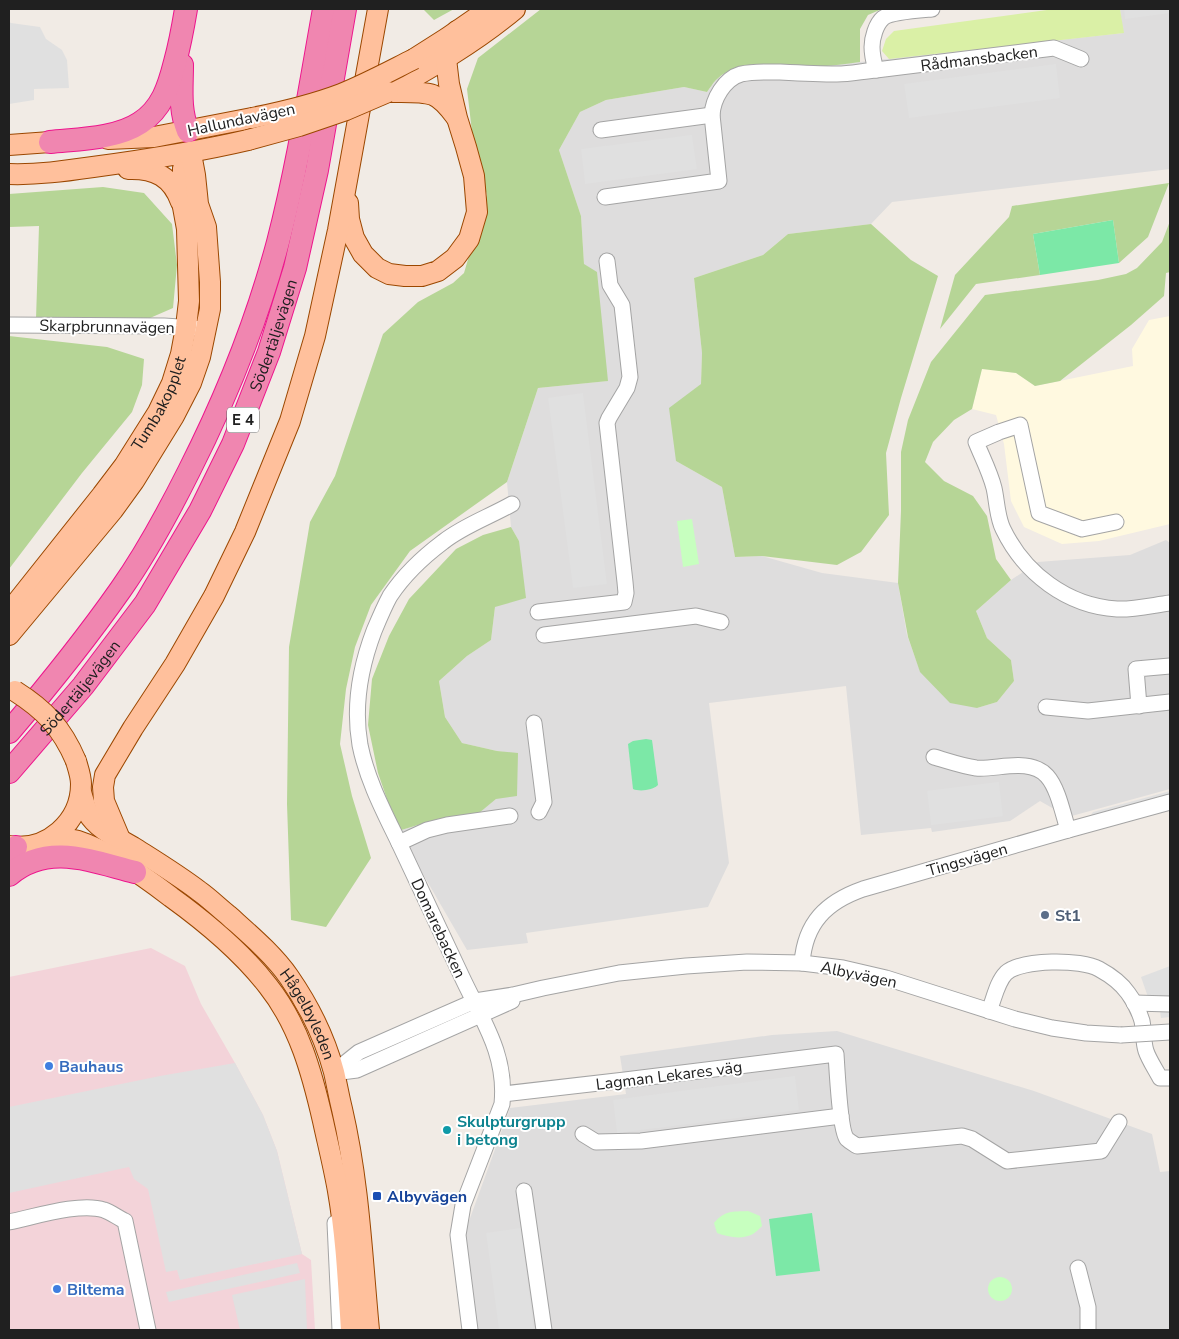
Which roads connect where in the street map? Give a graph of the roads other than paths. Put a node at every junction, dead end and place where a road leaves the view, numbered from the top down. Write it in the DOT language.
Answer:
graph roads {
  1 [pos="186,9"];
  2 [pos="324,9"];
  3 [pos="345,9"];
  4 [pos="378,9"];
  5 [pos="489,9"];
  6 [pos="515,9"];
  7 [pos="932,9"];
  8 [pos="457,31"];
  9 [pos="182,37"];
  10 [pos="446,59"];
  11 [pos="1081,59"];
  12 [pos="876,70"];
  13 [pos="388,92"];
  14 [pos="712,115"];
  15 [pos="457,118"];
  16 [pos="601,130"];
  17 [pos="50,142"];
  18 [pos="188,142"];
  19 [pos="9,145"];
  20 [pos="223,146"];
  21 [pos="59,171"];
  22 [pos="9,174"];
  23 [pos="347,181"];
  24 [pos="605,197"];
  25 [pos="183,207"];
  26 [pos="206,227"];
  27 [pos="606,261"];
  28 [pos="9,325"];
  29 [pos="195,328"];
  30 [pos="512,504"];
  31 [pos="1116,522"];
  32 [pos="1170,603"];
  33 [pos="9,612"];
  34 [pos="538,612"];
  35 [pos="721,622"];
  36 [pos="544,635"];
  37 [pos="9,636"];
  38 [pos="1170,666"];
  39 [pos="11,687"];
  40 [pos="1170,702"];
  41 [pos="1139,706"];
  42 [pos="1046,707"];
  43 [pos="534,723"];
  44 [pos="133,728"];
  45 [pos="9,732"];
  46 [pos="934,757"];
  47 [pos="9,772"];
  48 [pos="81,787"];
  49 [pos="1170,802"];
  50 [pos="539,812"];
  51 [pos="510,816"];
  52 [pos="1068,830"];
  53 [pos="52,838"];
  54 [pos="120,839"];
  55 [pos="399,843"];
  56 [pos="11,849"];
  57 [pos="135,872"];
  58 [pos="9,875"];
  59 [pos="802,963"];
  60 [pos="1134,1003"];
  61 [pos="1170,1004"];
  62 [pos="478,1007"];
  63 [pos="989,1011"];
  64 [pos="1170,1032"];
  65 [pos="334,1072"];
  66 [pos="1170,1078"];
  67 [pos="314,1080"];
  68 [pos="503,1094"];
  69 [pos="841,1116"];
  70 [pos="1119,1122"];
  71 [pos="583,1134"];
  72 [pos="524,1191"];
  73 [pos="338,1192"];
  74 [pos="9,1222"];
  75 [pos="1078,1268"];
  76 [pos="336,1270"];
  77 [pos="148,1330"];
  78 [pos="333,1330"];
  79 [pos="340,1330"];
  80 [pos="351,1330"];
  81 [pos="369,1330"];
  82 [pos="470,1330"];
  83 [pos="544,1330"];
  84 [pos="1088,1330"];
  1 -- 9 [label="highway"];
  2 -- 45 [label="highway, E 4"];
  3 -- 47 [label="highway, Södertäljevägen / E 4"];
  4 -- 23 [label="main road"];
  5 -- 8 [label="main road, Hallundavägen"];
  6 -- 10 [label="main road, Hallundavägen"];
  7 -- 12 [label="street"];
  8 -- 10 [label="main road, Hallundavägen"];
  8 -- 18 [label="main road, Hallundavägen, bridge"];
  9 -- 17 [label="highway"];
  9 -- 18 [label="highway"];
  10 -- 13 [label="main road, Hallundavägen"];
  10 -- 15 [label="main road"];
  11 -- 12 [label="street, Rådmansbacken"];
  12 -- 14 [label="street, Rådmansbacken"];
  13 -- 15 [label="main road"];
  13 -- 20 [label="main road, Hallundavägen, bridge"];
  14 -- 16 [label="street"];
  14 -- 24 [label="street, Rådmansbacken"];
  15 -- 23 [label="main road"];
  17 -- 18 [label="main road, Hallundavägen"];
  17 -- 19 [label="main road, Hallundavägen"];
  18 -- 20 [label="main road, Hallundavägen"];
  18 -- 21 [label="main road, Hallundavägen"];
  18 -- 25 [label="main road, Tumbakopplet"];
  18 -- 26 [label="main road, Tumbakopplet"];
  20 -- 26 [label="main road, Tumbakopplet"];
  21 -- 22 [label="main road, Hallundavägen"];
  21 -- 25 [label="main road"];
  23 -- 44 [label="main road"];
  25 -- 29 [label="main road, Tumbakopplet"];
  26 -- 29 [label="main road, Tumbakopplet"];
  27 -- 34 [label="street"];
  28 -- 29 [label="street, Skarpbrunnavägen"];
  29 -- 33 [label="main road, Tumbakopplet"];
  29 -- 37 [label="main road, Tumbakopplet"];
  30 -- 55 [label="street, Domarebacken"];
  31 -- 32 [label="street"];
  35 -- 36 [label="street"];
  38 -- 41 [label="street"];
  39 -- 48 [label="main road, Hågelbyleden, bridge"];
  40 -- 41 [label="street"];
  41 -- 42 [label="street"];
  43 -- 50 [label="street"];
  44 -- 48 [label="main road"];
  44 -- 54 [label="main road"];
  46 -- 52 [label="street"];
  48 -- 53 [label="main road"];
  48 -- 54 [label="main road, Hågelbyleden"];
  49 -- 52 [label="street, Tingsvägen"];
  51 -- 55 [label="street"];
  52 -- 59 [label="street, Tingsvägen"];
  53 -- 56 [label="main road"];
  53 -- 57 [label="main road, Hågelbyleden"];
  54 -- 65 [label="main road, Hågelbyleden"];
  55 -- 62 [label="street, Domarebacken"];
  57 -- 58 [label="highway"];
  57 -- 67 [label="main road, Hågelbyleden"];
  59 -- 62 [label="street, Albyvägen"];
  59 -- 63 [label="street, Albyvägen"];
  60 -- 61 [label="street"];
  60 -- 63 [label="street"];
  60 -- 66 [label="street"];
  62 -- 65 [label="street, Albyvägen"];
  62 -- 68 [label="street"];
  63 -- 64 [label="street, Albyvägen, bridge"];
  65 -- 67 [label="street, Albyvägen"];
  65 -- 81 [label="main road, Hågelbyleden"];
  67 -- 73 [label="main road, Hågelbyleden"];
  68 -- 69 [label="street, Lagman Lekares väg"];
  68 -- 82 [label="street"];
  69 -- 70 [label="street"];
  69 -- 71 [label="street"];
  72 -- 83 [label="street"];
  73 -- 76 [label="street"];
  73 -- 80 [label="main road, Hågelbyleden"];
  74 -- 77 [label="street"];
  75 -- 84 [label="street"];
  76 -- 78 [label="street"];
  76 -- 79 [label="street"];
}
